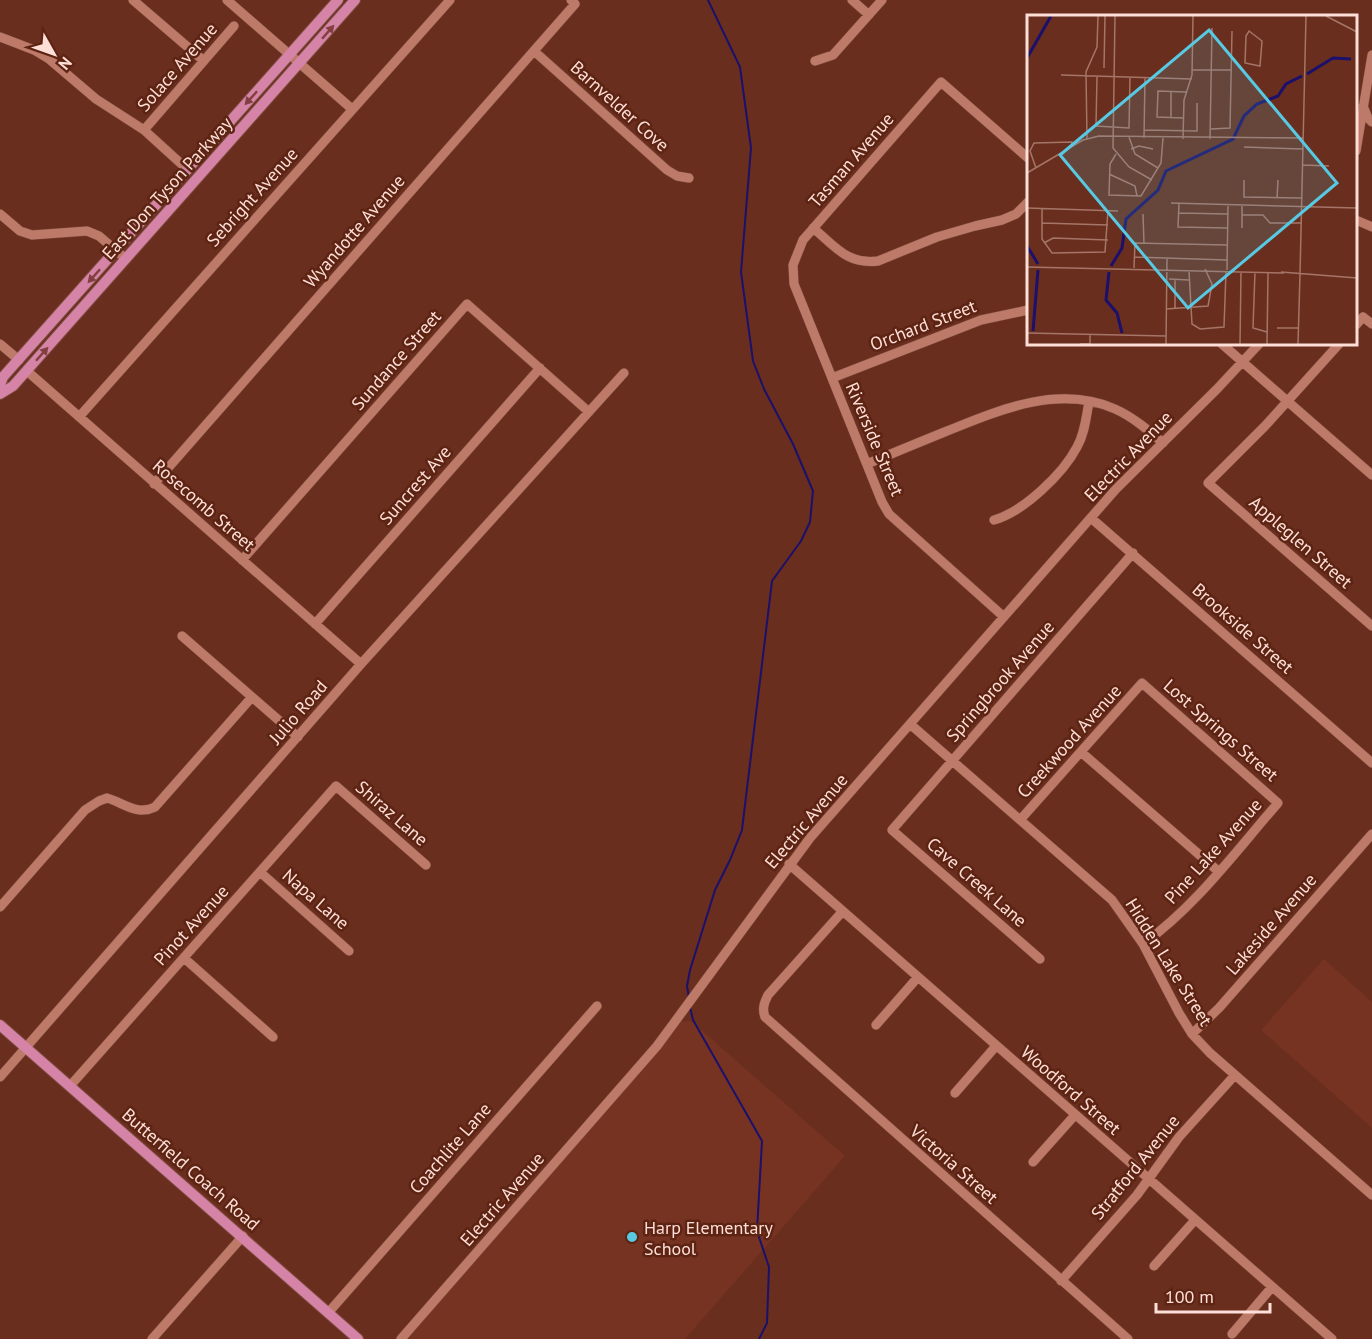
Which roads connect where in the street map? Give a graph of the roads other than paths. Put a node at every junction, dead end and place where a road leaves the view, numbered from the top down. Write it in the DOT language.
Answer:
graph roads {
  1 [pos="134,0"];
  2 [pos="227,0"];
  3 [pos="338,0"];
  4 [pos="355,0"];
  5 [pos="450,0"];
  6 [pos="571,0"];
  7 [pos="852,0"];
  8 [pos="882,0"];
  9 [pos="868,15"];
  10 [pos="234,26"];
  11 [pos="0,37"];
  12 [pos="534,51"];
  13 [pos="290,55"];
  14 [pos="1372,56"];
  15 [pos="204,60"];
  16 [pos="815,61"];
  17 [pos="300,63"];
  18 [pos="1363,106"];
  19 [pos="352,109"];
  20 [pos="1372,122"];
  21 [pos="144,130"];
  22 [pos="1357,145"];
  23 [pos="1027,156"];
  24 [pos="188,170"];
  25 [pos="689,178"];
  26 [pos="1027,204"];
  27 [pos="0,214"];
  28 [pos="1357,220"];
  29 [pos="1372,227"];
  30 [pos="813,228"];
  31 [pos="117,250"];
  32 [pos="126,259"];
  33 [pos="792,265"];
  34 [pos="1027,309"];
  35 [pos="1357,324"];
  36 [pos="1372,324"];
  37 [pos="0,344"];
  38 [pos="1223,345"];
  39 [pos="1258,345"];
  40 [pos="1338,345"];
  41 [pos="19,360"];
  42 [pos="1243,362"];
  43 [pos="540,368"];
  44 [pos="27,371"];
  45 [pos="624,373"];
  46 [pos="832,378"];
  47 [pos="0,385"];
  48 [pos="0,394"];
  49 [pos="1089,402"];
  50 [pos="1288,402"];
  51 [pos="589,412"];
  52 [pos="79,417"];
  53 [pos="1163,443"];
  54 [pos="867,464"];
  55 [pos="1372,475"];
  56 [pos="154,484"];
  57 [pos="1091,518"];
  58 [pos="994,520"];
  59 [pos="1133,553"];
  60 [pos="242,560"];
  61 [pos="1004,616"];
  62 [pos="315,624"];
  63 [pos="1372,626"];
  64 [pos="182,636"];
  65 [pos="361,664"];
  66 [pos="1142,683"];
  67 [pos="252,697"];
  68 [pos="910,724"];
  69 [pos="298,737"];
  70 [pos="1081,752"];
  71 [pos="953,761"];
  72 [pos="1372,763"];
  73 [pos="336,786"];
  74 [pos="1278,802"];
  75 [pos="1020,820"];
  76 [pos="892,830"];
  77 [pos="1372,834"];
  78 [pos="789,864"];
  79 [pos="426,865"];
  80 [pos="1218,871"];
  81 [pos="260,872"];
  82 [pos="0,907"];
  83 [pos="842,912"];
  84 [pos="1143,944"];
  85 [pos="349,951"];
  86 [pos="184,958"];
  87 [pos="1040,958"];
  88 [pos="918,977"];
  89 [pos="597,1006"];
  90 [pos="0,1025"];
  91 [pos="876,1025"];
  92 [pos="1192,1034"];
  93 [pos="273,1037"];
  94 [pos="996,1046"];
  95 [pos="26,1047"];
  96 [pos="1235,1075"];
  97 [pos="0,1077"];
  98 [pos="70,1086"];
  99 [pos="955,1093"];
  100 [pos="1075,1115"];
  101 [pos="1033,1162"];
  102 [pos="1148,1179"];
  103 [pos="1372,1195"];
  104 [pos="1194,1220"];
  105 [pos="243,1236"];
  106 [pos="1154,1266"];
  107 [pos="1061,1281"];
  108 [pos="1272,1287"];
  109 [pos="328,1313"];
  110 [pos="1232,1334"];
  111 [pos="152,1339"];
  112 [pos="358,1339"];
  113 [pos="401,1339"];
  114 [pos="1128,1339"];
  115 [pos="1332,1339"];
  1 -- 15 [label="street"];
  2 -- 13 [label="street"];
  3 -- 13 [label="main road, East Don Tyson Parkway"];
  17 -- 4 [label="main road, East Don Tyson Parkway, one-way"];
  5 -- 19 [label="street, Sebright Avenue"];
  6 -- 12 [label="street, Wyandotte Avenue"];
  7 -- 9 [label="street"];
  8 -- 9 [label="street"];
  9 -- 16 [label="street"];
  10 -- 15 [label="street, Solace Avenue"];
  11 -- 21 [label="street"];
  12 -- 25 [label="street, Barnvelder Cove"];
  12 -- 56 [label="street, Wyandotte Avenue"];
  13 -- 17 [label="street"];
  13 -- 24 [label="main road, East Don Tyson Parkway, one-way"];
  14 -- 18 [label="street"];
  15 -- 21 [label="street, Solace Avenue"];
  17 -- 19 [label="street"];
  17 -- 32 [label="main road, East Don Tyson Parkway"];
  18 -- 20 [label="street"];
  18 -- 22 [label="street"];
  19 -- 52 [label="street, Sebright Avenue"];
  21 -- 24 [label="street"];
  23 -- 30 [label="street, Tasman Avenue"];
  24 -- 31 [label="main road, East Don Tyson Parkway"];
  26 -- 30 [label="street"];
  27 -- 31 [label="street"];
  28 -- 29 [label="street"];
  30 -- 33 [label="street, Tasman Avenue"];
  31 -- 32 [label="street"];
  31 -- 41 [label="main road, East Don Tyson Parkway, one-way"];
  44 -- 32 [label="main road, East Don Tyson Parkway, one-way"];
  33 -- 46 [label="street, Riverside Street"];
  34 -- 46 [label="street, Orchard Street"];
  35 -- 36 [label="street"];
  37 -- 41 [label="street"];
  38 -- 42 [label="street"];
  39 -- 42 [label="street, Electric Avenue"];
  40 -- 50 [label="street"];
  41 -- 47 [label="main road, East Don Tyson Parkway"];
  42 -- 50 [label="street"];
  42 -- 53 [label="street, Electric Avenue"];
  43 -- 51 [label="street, Sundance Street"];
  43 -- 60 [label="street, Sundance Street"];
  43 -- 62 [label="street, Suncrest Ave"];
  44 -- 48 [label="main road, East Don Tyson Parkway"];
  44 -- 52 [label="street, Rosecomb Street"];
  45 -- 51 [label="street, Julio Road"];
  46 -- 54 [label="street, Riverside Street"];
  49 -- 53 [label="street"];
  49 -- 54 [label="street"];
  49 -- 58 [label="street"];
  50 -- 55 [label="street"];
  50 -- 63 [label="street, Appleglen Street"];
  51 -- 65 [label="street, Julio Road"];
  52 -- 56 [label="street, Rosecomb Street"];
  53 -- 57 [label="street, Electric Avenue"];
  54 -- 61 [label="street, Riverside Street"];
  56 -- 60 [label="street, Rosecomb Street"];
  57 -- 59 [label="street, Brookside Street"];
  57 -- 61 [label="street, Electric Avenue"];
  59 -- 71 [label="street, Springbrook Avenue"];
  59 -- 72 [label="street, Brookside Street"];
  60 -- 62 [label="street, Rosecomb Street"];
  61 -- 68 [label="street, Electric Avenue"];
  62 -- 65 [label="street, Rosecomb Street"];
  64 -- 67 [label="street"];
  65 -- 69 [label="street, Julio Road"];
  66 -- 70 [label="street, Creekwood Avenue"];
  66 -- 74 [label="street, Lost Springs Street"];
  67 -- 69 [label="street"];
  67 -- 82 [label="street"];
  68 -- 71 [label="street, Hidden Lake Street"];
  68 -- 78 [label="street, Electric Avenue"];
  69 -- 95 [label="street, Julio Road"];
  70 -- 75 [label="street, Creekwood Avenue"];
  70 -- 80 [label="street"];
  71 -- 75 [label="street, Hidden Lake Street"];
  71 -- 76 [label="street, Springbrook Avenue"];
  73 -- 79 [label="street, Shiraz Lane"];
  73 -- 81 [label="street, Pinot Avenue"];
  74 -- 80 [label="street, Pine Lake Avenue"];
  75 -- 84 [label="street, Hidden Lake Street"];
  76 -- 87 [label="street, Cave Creek Lane"];
  77 -- 92 [label="street, Lakeside Avenue"];
  78 -- 83 [label="street, Woodford Street"];
  78 -- 113 [label="street, Electric Avenue"];
  80 -- 84 [label="street, Pine Lake Avenue"];
  81 -- 85 [label="street, Napa Lane"];
  81 -- 86 [label="street, Pinot Avenue"];
  83 -- 88 [label="street, Woodford Street"];
  83 -- 107 [label="street, Victoria Street"];
  84 -- 92 [label="street, Hidden Lake Street"];
  86 -- 93 [label="street"];
  86 -- 98 [label="street, Pinot Avenue"];
  88 -- 91 [label="street"];
  88 -- 94 [label="street, Woodford Street"];
  89 -- 109 [label="street, Coachlite Lane"];
  90 -- 95 [label="main road, Butterfield Coach Road"];
  92 -- 96 [label="street, Hidden Lake Street"];
  94 -- 99 [label="street"];
  94 -- 100 [label="street, Woodford Street"];
  95 -- 97 [label="street, Julio Road"];
  95 -- 98 [label="main road, Butterfield Coach Road"];
  96 -- 102 [label="street, Stratford Avenue"];
  96 -- 103 [label="street, Hidden Lake Street"];
  98 -- 105 [label="main road, Butterfield Coach Road"];
  100 -- 101 [label="street"];
  100 -- 102 [label="street, Woodford Street"];
  102 -- 104 [label="street, Woodford Street"];
  102 -- 107 [label="street, Stratford Avenue"];
  104 -- 106 [label="street"];
  104 -- 108 [label="street, Woodford Street"];
  105 -- 109 [label="main road, Butterfield Coach Road"];
  105 -- 111 [label="street"];
  107 -- 114 [label="street, Victoria Street"];
  108 -- 110 [label="street"];
  108 -- 115 [label="street, Woodford Street"];
  109 -- 112 [label="main road, Butterfield Coach Road"];
}
